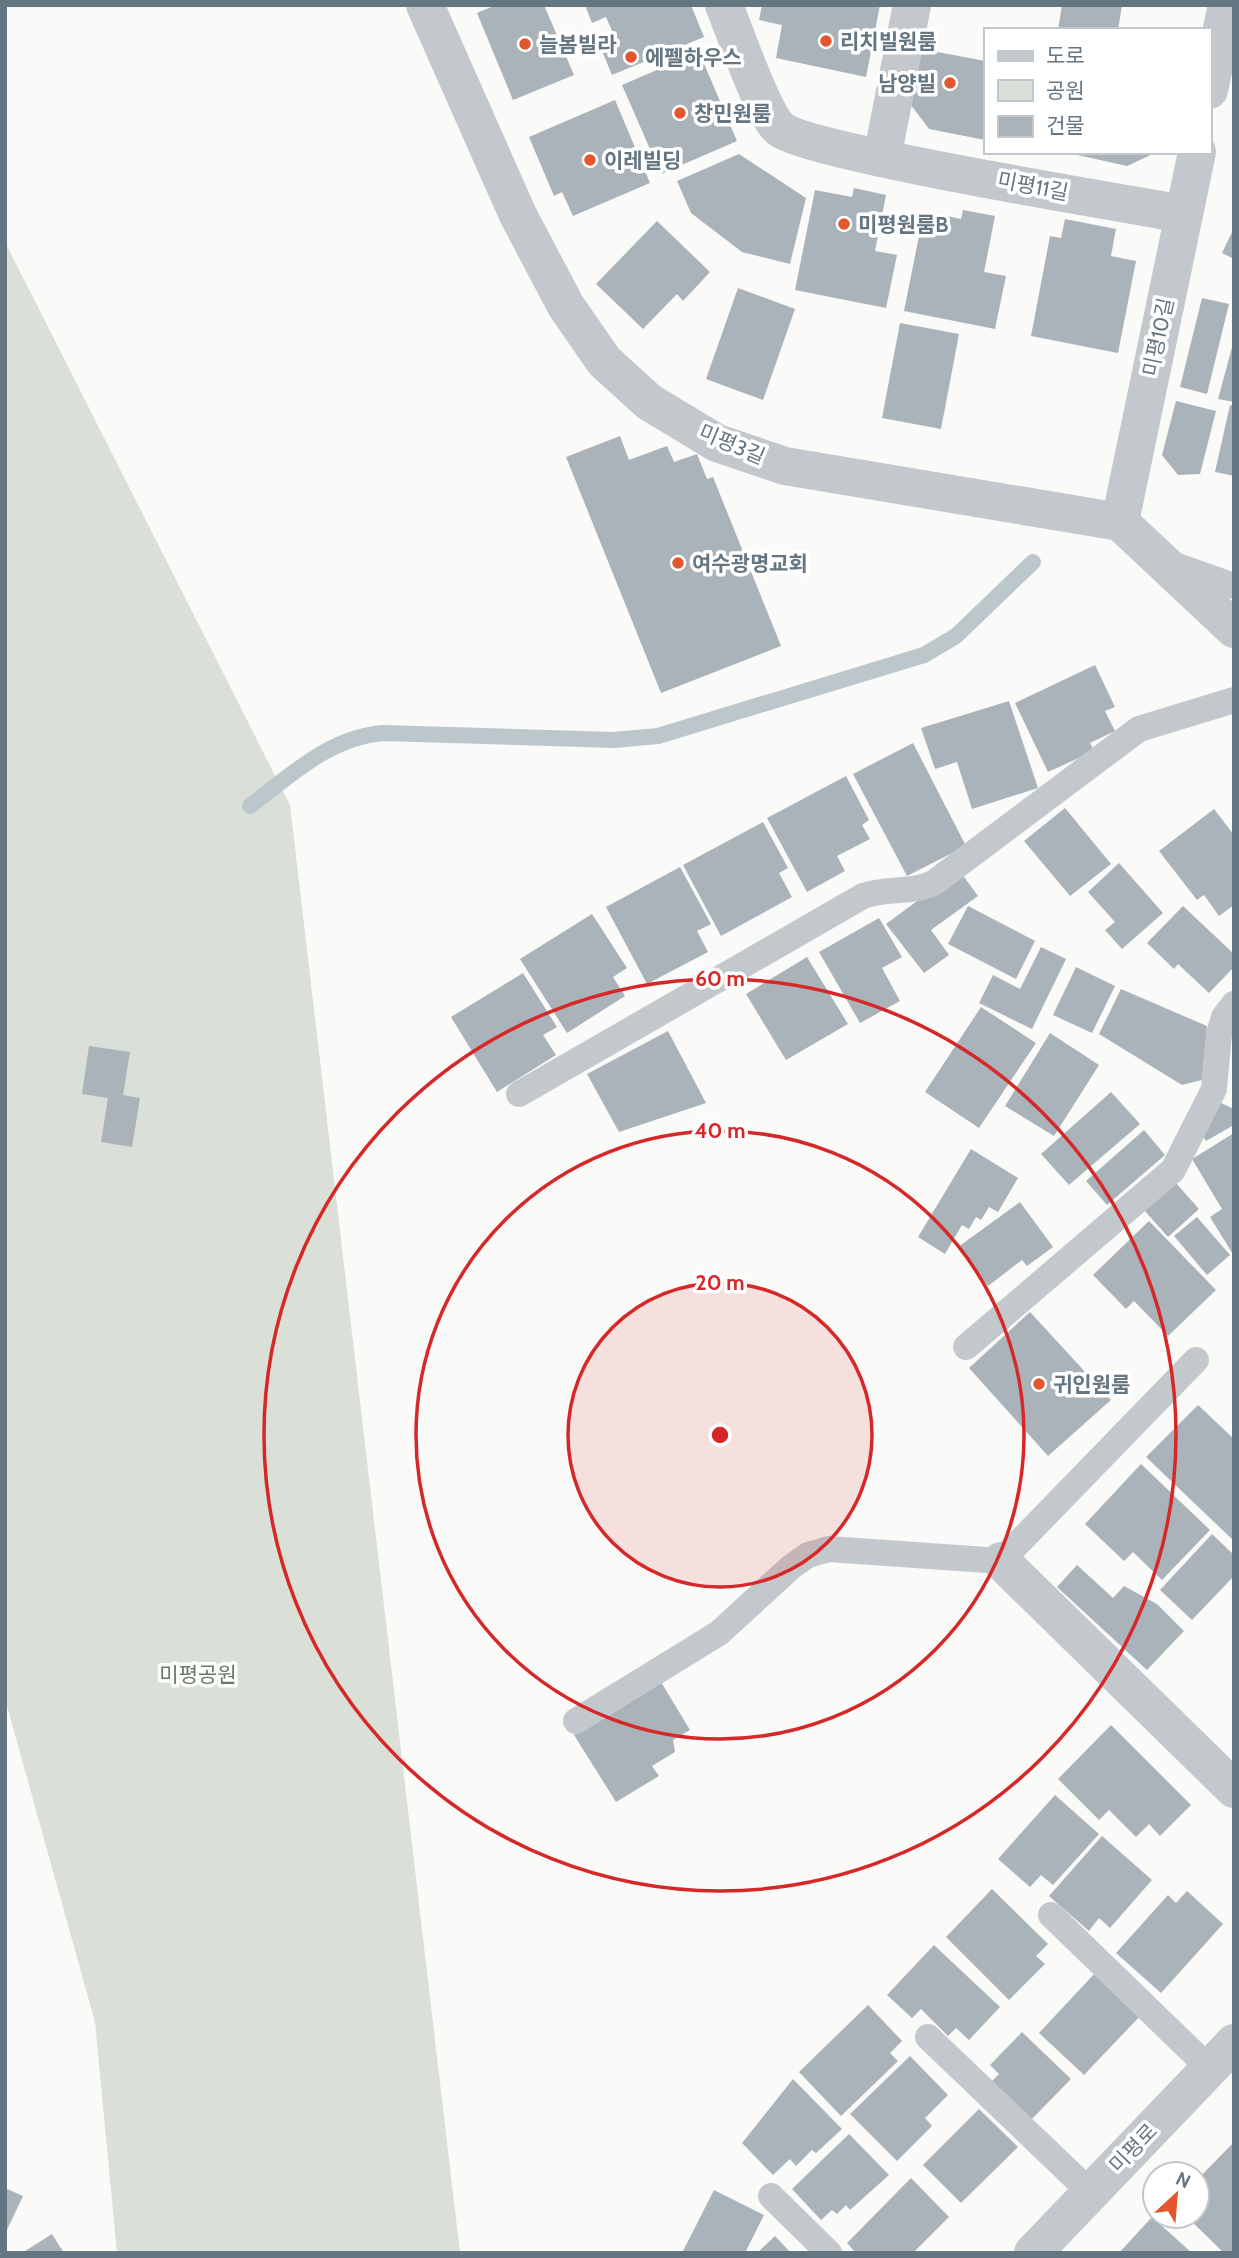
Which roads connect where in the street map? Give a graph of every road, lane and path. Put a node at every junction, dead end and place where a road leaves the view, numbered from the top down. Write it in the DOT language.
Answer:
graph roads {
  1 [pos="425,5"];
  2 [pos="724,5"];
  3 [pos="912,5"];
  4 [pos="1228,12"];
  5 [pos="1211,82"];
  6 [pos="1196,154"];
  7 [pos="882,158"];
  8 [pos="1184,214"];
  9 [pos="1120,522"];
  10 [pos="1161,560"];
  11 [pos="1234,586"];
  12 [pos="1234,629"];
  13 [pos="1234,700"];
  14 [pos="1234,1004"];
  15 [pos="1216,1079"];
  16 [pos="519,1094"];
  17 [pos="1234,1099"];
  18 [pos="966,1347"];
  19 [pos="1196,1360"];
  20 [pos="1001,1561"];
  21 [pos="576,1721"];
  22 [pos="1234,1789"];
  23 [pos="1051,1915"];
  24 [pos="928,2037"];
  25 [pos="1222,2055"];
  26 [pos="1090,2192"];
  27 [pos="771,2196"];
  28 [pos="829,2253"];
  29 [pos="1033,2253"];
  1 -- 9 [label="street, 미평3길"];
  2 -- 7 [label="street, 미평11길"];
  3 -- 7 [label="street"];
  4 -- 5 [label="street"];
  6 -- 8 [label="street, 미평10길"];
  7 -- 8 [label="street, 미평11길"];
  8 -- 9 [label="street, 미평10길"];
  9 -- 10 [label="street"];
  10 -- 11 [label="lane"];
  10 -- 12 [label="street"];
  13 -- 16 [label="lane"];
  14 -- 15 [label="lane"];
  15 -- 17 [label="lane"];
  15 -- 18 [label="lane"];
  19 -- 20 [label="lane"];
  20 -- 21 [label="lane"];
  20 -- 22 [label="street"];
  23 -- 25 [label="lane"];
  24 -- 26 [label="lane"];
  25 -- 26 [label="street, 미평로"];
  26 -- 29 [label="street, 미평로"];
  27 -- 28 [label="lane"];
}
